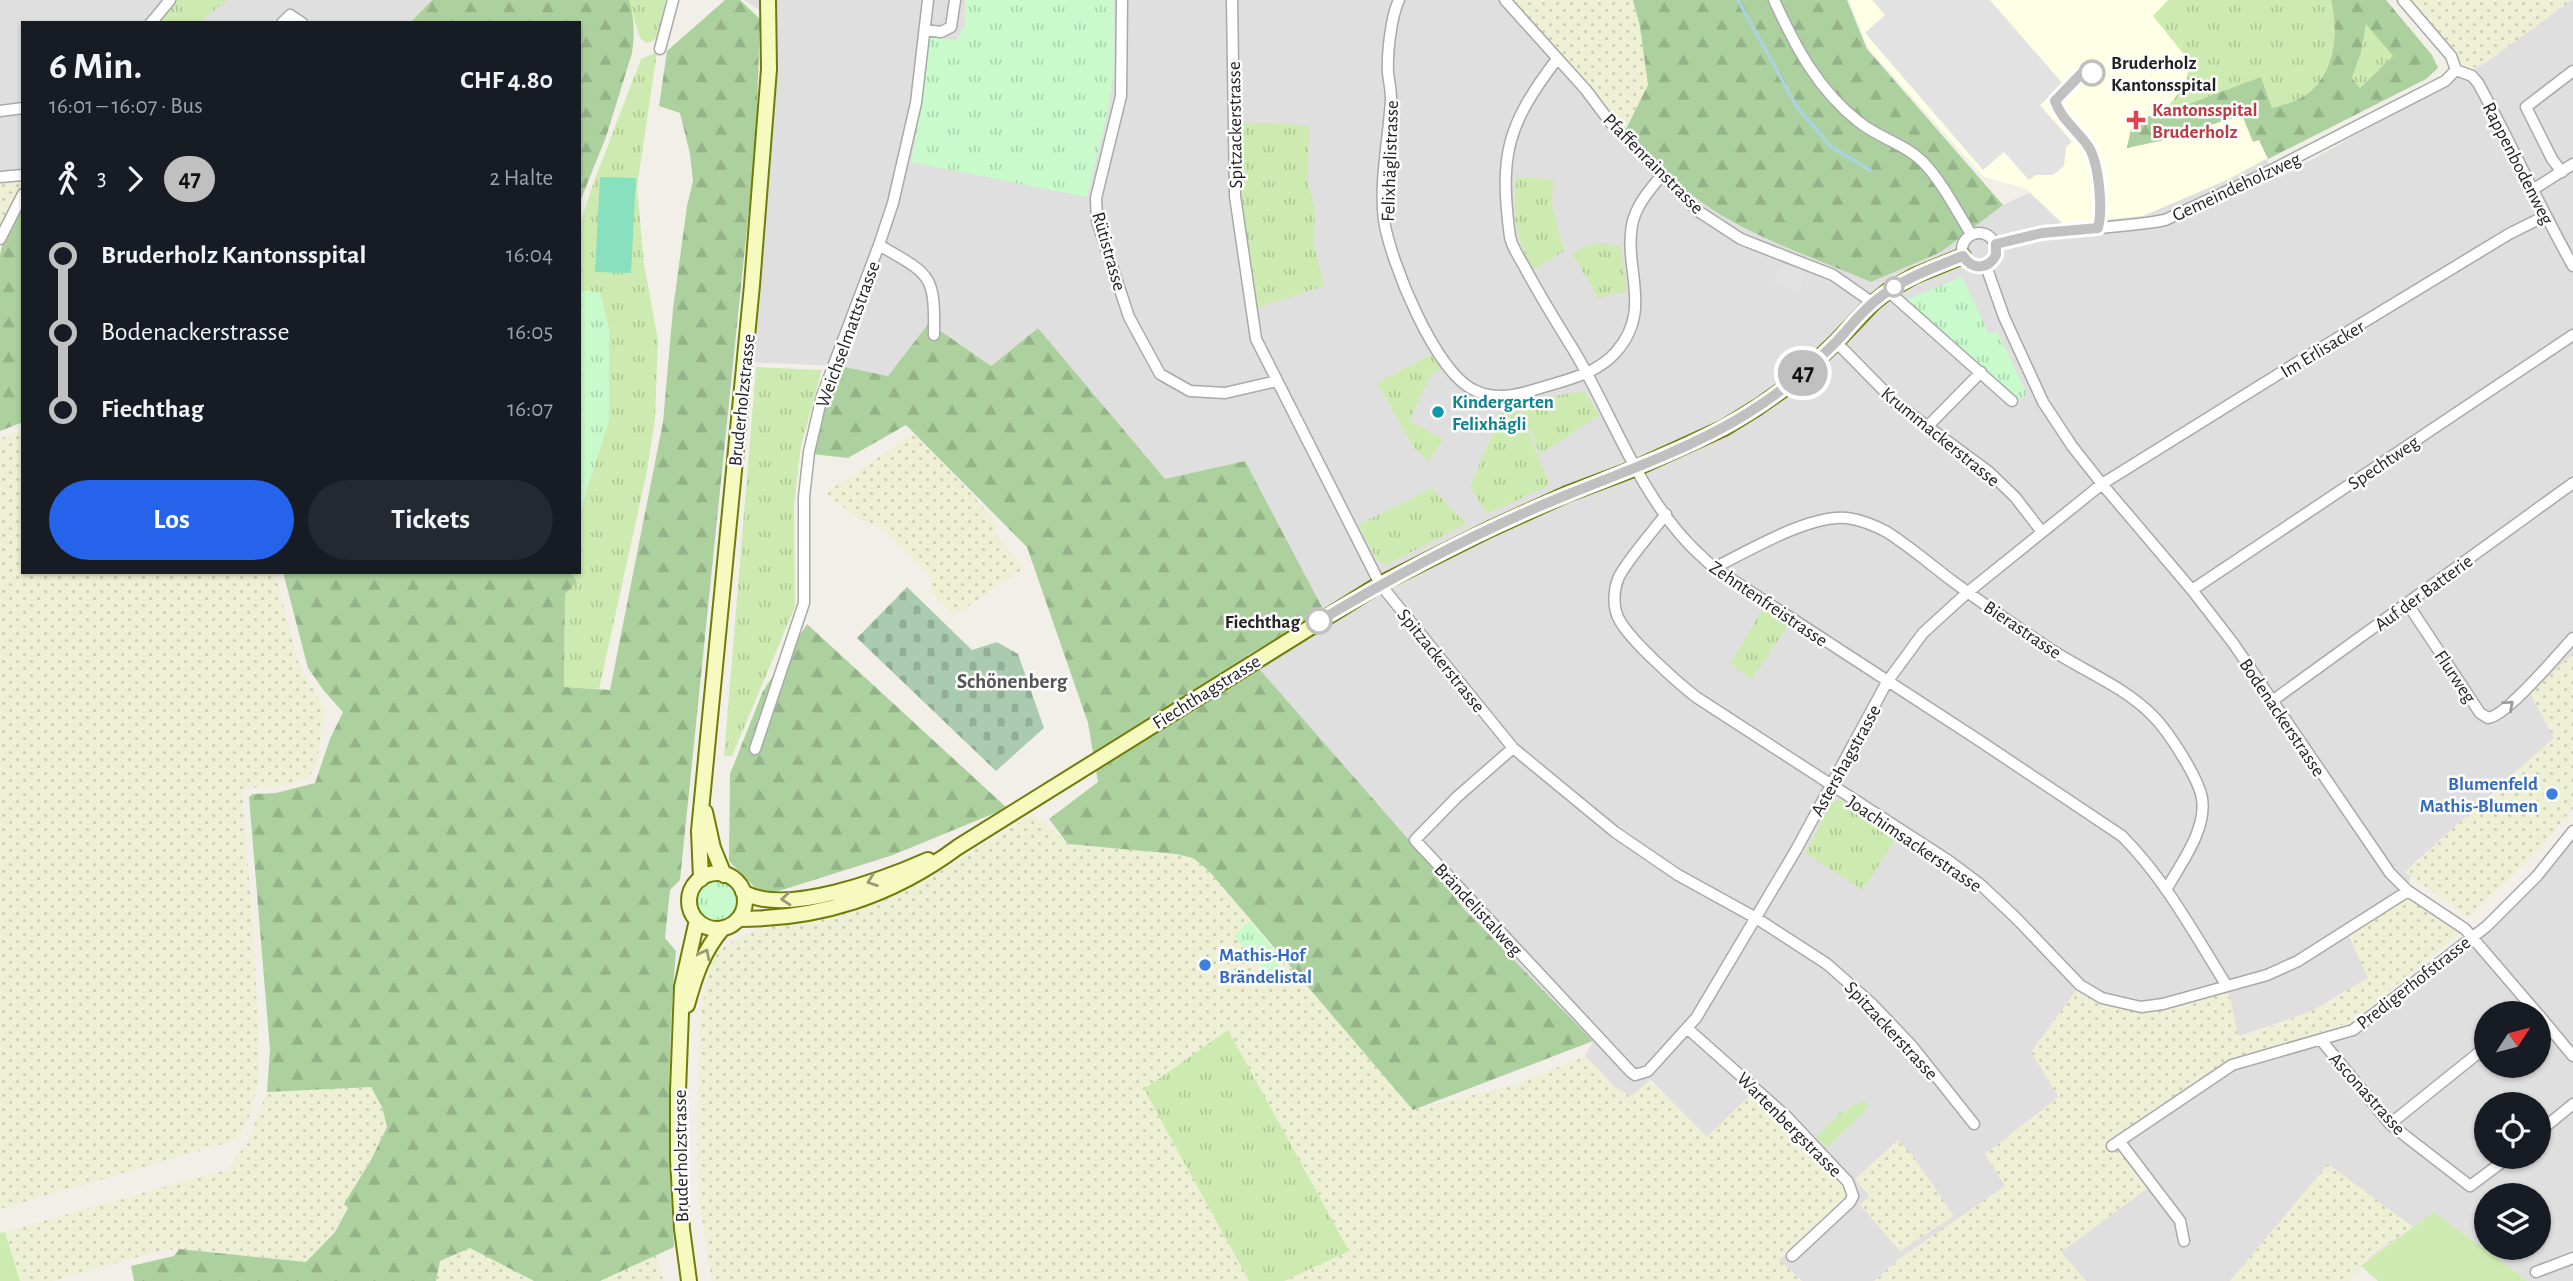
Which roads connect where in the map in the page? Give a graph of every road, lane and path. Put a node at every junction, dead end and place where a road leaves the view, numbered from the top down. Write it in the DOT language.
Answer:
graph roads {
  1 [pos="170,0"];
  2 [pos="673,0"];
  3 [pos="768,0"];
  4 [pos="928,0"];
  5 [pos="955,0"];
  6 [pos="1122,0"];
  7 [pos="1232,0"];
  8 [pos="1399,0"];
  9 [pos="1505,0"];
  10 [pos="1774,0"];
  11 [pos="2403,0"];
  12 [pos="153,21"];
  13 [pos="284,21"];
  14 [pos="299,21"];
  15 [pos="925,30"];
  16 [pos="660,49"];
  17 [pos="1557,59"];
  18 [pos="2456,70"];
  19 [pos="2573,71"];
  20 [pos="21,108"];
  21 [pos="0,111"];
  22 [pos="2573,164"];
  23 [pos="2562,172"];
  24 [pos="21,175"];
  25 [pos="1661,176"];
  26 [pos="0,177"];
  27 [pos="2534,189"];
  28 [pos="21,198"];
  29 [pos="2545,216"];
  30 [pos="1971,234"];
  31 [pos="0,239"];
  32 [pos="1996,244"];
  33 [pos="880,246"];
  34 [pos="1963,256"];
  35 [pos="1986,266"];
  36 [pos="2573,266"];
  37 [pos="1888,291"];
  38 [pos="1873,303"];
  39 [pos="934,335"];
  40 [pos="2573,335"];
  41 [pos="1836,342"];
  42 [pos="1981,372"];
  43 [pos="1587,373"];
  44 [pos="1277,381"];
  45 [pos="2012,401"];
  46 [pos="1928,426"];
  47 [pos="1636,468"];
  48 [pos="2573,483"];
  49 [pos="2102,484"];
  50 [pos="1666,514"];
  51 [pos="2042,532"];
  52 [pos="1714,568"];
  53 [pos="1380,584"];
  54 [pos="2192,590"];
  55 [pos="1968,592"];
  56 [pos="2407,603"];
  57 [pos="2573,638"];
  58 [pos="1887,682"];
  59 [pos="2272,701"];
  60 [pos="1513,748"];
  61 [pos="755,749"];
  62 [pos="1830,785"];
  63 [pos="702,800"];
  64 [pos="2573,831"];
  65 [pos="958,847"];
  66 [pos="724,875"];
  67 [pos="701,879"];
  68 [pos="2166,890"];
  69 [pos="2408,891"];
  70 [pos="743,892"];
  71 [pos="1756,918"];
  72 [pos="738,919"];
  73 [pos="697,920"];
  74 [pos="723,928"];
  75 [pos="2472,936"];
  76 [pos="2227,986"];
  77 [pos="2524,1001"];
  78 [pos="1688,1029"];
  79 [pos="680,1030"];
  80 [pos="2552,1033"];
  81 [pos="2321,1040"];
  82 [pos="2474,1056"];
  83 [pos="2573,1056"];
  84 [pos="1635,1075"];
  85 [pos="2573,1104"];
  86 [pos="2551,1122"];
  87 [pos="1974,1124"];
  88 [pos="2390,1124"];
  89 [pos="2493,1169"];
  90 [pos="2184,1241"];
  91 [pos="1793,1256"];
  92 [pos="2573,1258"];
  93 [pos="2536,1272"];
  94 [pos="689,1281"];
  1 -- 12 [label="street"];
  2 -- 16 [label="street"];
  3 -- 63 [label="street, Bruderholzstrasse"];
  4 -- 15 [label="street, Weichselmattstrasse"];
  5 -- 15 [label="street"];
  6 -- 44 [label="street, Rütistrasse"];
  7 -- 44 [label="street, Spitzackerstrasse"];
  8 -- 43 [label="street, Felixhäglistrasse"];
  9 -- 17 [label="street, Pfaffenrainstrasse"];
  10 -- 30 [label="street"];
  11 -- 18 [label="street, Rappenbodenweg"];
  13 -- 14 [label="street"];
  15 -- 33 [label="street, Weichselmattstrasse"];
  17 -- 25 [label="street, Pfaffenrainstrasse"];
  17 -- 43 [label="street, Zehntenfreistrasse"];
  18 -- 27 [label="street, Rappenbodenweg"];
  18 -- 32 [label="street, Gemeindeholzweg"];
  19 -- 23 [label="street"];
  20 -- 21 [label="street"];
  22 -- 23 [label="street"];
  23 -- 27 [label="street"];
  24 -- 26 [label="street"];
  25 -- 38 [label="street, Pfaffenrainstrasse"];
  25 -- 43 [label="street, Felixhäglistrasse"];
  27 -- 29 [label="street, Rappenbodenweg"];
  28 -- 31 [label="street"];
  29 -- 36 [label="street, Rappenbodenweg"];
  29 -- 49 [label="street, Im Erlisacker"];
  30 -- 32 [label="street"];
  30 -- 34 [label="street"];
  32 -- 35 [label="street"];
  33 -- 39 [label="street"];
  33 -- 61 [label="street, Weichselmattstrasse"];
  34 -- 35 [label="street"];
  34 -- 37 [label="street, Fiechthagstrasse"];
  35 -- 49 [label="street, Bodenackerstrasse"];
  37 -- 38 [label="street, Fiechthagstrasse"];
  37 -- 42 [label="street"];
  38 -- 41 [label="street, Fiechthagstrasse"];
  40 -- 54 [label="street, Spechtweg"];
  41 -- 46 [label="street, Krummackerstrasse"];
  41 -- 47 [label="street, Fiechthagstrasse"];
  42 -- 45 [label="street"];
  42 -- 46 [label="street"];
  43 -- 47 [label="street, Zehntenfreistrasse"];
  44 -- 53 [label="street, Spitzackerstrasse"];
  46 -- 51 [label="street, Krummackerstrasse"];
  47 -- 50 [label="street, Zehntenfreistrasse"];
  47 -- 53 [label="street, Fiechthagstrasse"];
  48 -- 56 [label="street, Auf der Batterie"];
  49 -- 51 [label="street, Astershagstrasse"];
  49 -- 54 [label="street, Bodenackerstrasse"];
  50 -- 52 [label="street, Zehntenfreistrasse"];
  50 -- 62 [label="street, Joachimsackerstrasse"];
  51 -- 55 [label="street, Astershagstrasse"];
  52 -- 55 [label="street, Bierastrasse"];
  52 -- 58 [label="street, Zehntenfreistrasse"];
  53 -- 60 [label="street, Spitzackerstrasse"];
  53 -- 65 [label="street, Fiechthagstrasse"];
  54 -- 59 [label="street, Bodenackerstrasse"];
  55 -- 58 [label="street, Astershagstrasse"];
  55 -- 68 [label="street, Bierastrasse"];
  56 -- 57 [label="street, Flurweg, one-way"];
  56 -- 59 [label="street, Auf der Batterie"];
  58 -- 62 [label="street, Astershagstrasse"];
  58 -- 68 [label="street, Zehntenfreistrasse"];
  59 -- 69 [label="street, Bodenackerstrasse"];
  60 -- 71 [label="street, Spitzackerstrasse"];
  60 -- 84 [label="street, Brändelistalweg"];
  62 -- 71 [label="street, Astershagstrasse"];
  62 -- 76 [label="street, Joachimsackerstrasse"];
  63 -- 66 [label="street, Bruderholzstrasse"];
  63 -- 67 [label="street, Bruderholzstrasse"];
  64 -- 75 [label="street, Predigerhofstrasse"];
  65 -- 70 [label="street, Fiechthagstrasse, one-way"];
  65 -- 72 [label="street, Fiechthagstrasse"];
  66 -- 67 [label="street"];
  66 -- 70 [label="street, Bruderholzstrasse"];
  67 -- 73 [label="street, Bruderholzstrasse"];
  68 -- 76 [label="street, Zehntenfreistrasse"];
  69 -- 75 [label="street, Bodenackerstrasse"];
  69 -- 76 [label="street, Joachimsackerstrasse"];
  70 -- 72 [label="street"];
  71 -- 78 [label="street, Astershagstrasse"];
  71 -- 87 [label="street, Spitzackerstrasse"];
  72 -- 74 [label="street, Bruderholzstrasse"];
  73 -- 74 [label="street"];
  73 -- 79 [label="street, Bruderholzstrasse"];
  79 -- 74 [label="street, Bruderholzstrasse, one-way"];
  75 -- 77 [label="street, Bodenackerstrasse"];
  75 -- 81 [label="street, Predigerhofstrasse"];
  78 -- 84 [label="street, Astershagstrasse"];
  78 -- 91 [label="street, Wartenbergstrasse"];
  79 -- 94 [label="street, Bruderholzstrasse"];
  80 -- 83 [label="street, Bodenackerstrasse"];
  81 -- 88 [label="street, Asconastrasse"];
  81 -- 90 [label="street, Predigerhofstrasse"];
  82 -- 88 [label="street"];
  85 -- 86 [label="street"];
  88 -- 89 [label="street, Asconastrasse"];
  92 -- 93 [label="street"];
}
